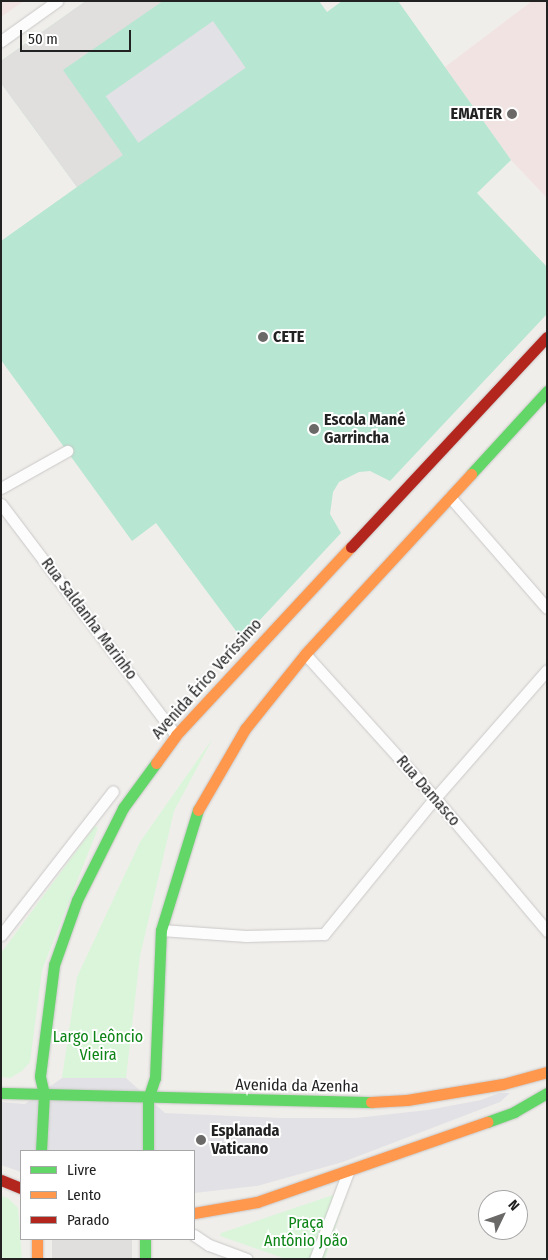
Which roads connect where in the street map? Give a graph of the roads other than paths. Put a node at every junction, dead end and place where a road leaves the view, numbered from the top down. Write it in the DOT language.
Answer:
graph roads {
  1 [pos="58,1"];
  2 [pos="1,41"];
  3 [pos="547,337"];
  4 [pos="547,390"];
  5 [pos="538,399"];
  6 [pos="547,409"];
  7 [pos="67,451"];
  8 [pos="1,488"];
  9 [pos="450,497"];
  10 [pos="1,504"];
  11 [pos="547,608"];
  12 [pos="305,654"];
  13 [pos="547,670"];
  14 [pos="176,734"];
  15 [pos="113,791"];
  16 [pos="435,798"];
  17 [pos="105,802"];
  18 [pos="123,808"];
  19 [pos="161,930"];
  20 [pos="547,931"];
  21 [pos="1,935"];
  22 [pos="547,1072"];
  23 [pos="1,1093"];
  24 [pos="547,1093"];
  25 [pos="44,1094"];
  26 [pos="148,1099"];
  27 [pos="41,1150"];
  28 [pos="148,1150"];
  29 [pos="348,1172"];
  30 [pos="1,1180"];
  31 [pos="20,1188"];
  32 [pos="195,1213"];
  33 [pos="195,1235"];
  34 [pos="37,1240"];
  35 [pos="145,1240"];
  36 [pos="37,1259"];
  37 [pos="145,1259"];
  38 [pos="247,1259"];
  39 [pos="315,1259"];
  1 -- 2 [label="street"];
  3 -- 14 [label="main road, Avenida Érico Veríssimo"];
  4 -- 5 [label="main road"];
  5 -- 6 [label="street"];
  5 -- 9 [label="main road"];
  7 -- 8 [label="street"];
  9 -- 11 [label="street"];
  9 -- 12 [label="main road"];
  10 -- 14 [label="street, Rua Saldanha Marinho"];
  12 -- 16 [label="street, Rua Damasco"];
  12 -- 19 [label="main road"];
  13 -- 16 [label="street"];
  14 -- 18 [label="main road, Avenida Érico Veríssimo"];
  15 -- 17 [label="street"];
  16 -- 19 [label="street"];
  16 -- 20 [label="street, Rua Damasco"];
  17 -- 18 [label="street"];
  17 -- 21 [label="street"];
  18 -- 25 [label="main road, Avenida Érico Veríssimo"];
  19 -- 26 [label="main road"];
  22 -- 26 [label="main road, Avenida da Azenha"];
  23 -- 25 [label="main road, Avenida da Azenha"];
  24 -- 29 [label="main road"];
  25 -- 26 [label="main road, Avenida da Azenha"];
  25 -- 27 [label="main road, Avenida Érico Veríssimo"];
  26 -- 28 [label="main road"];
  29 -- 32 [label="main road"];
  29 -- 39 [label="street"];
  30 -- 31 [label="main road"];
  33 -- 38 [label="street"];
  34 -- 36 [label="main road"];
  35 -- 37 [label="main road"];
}
